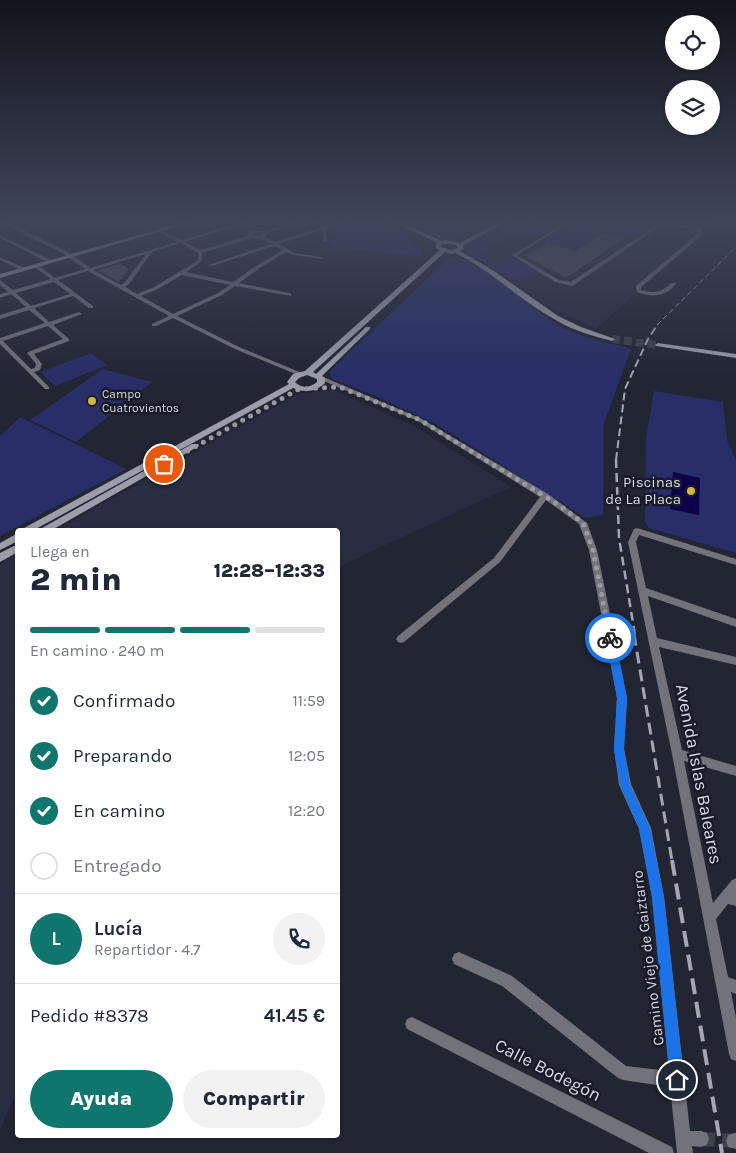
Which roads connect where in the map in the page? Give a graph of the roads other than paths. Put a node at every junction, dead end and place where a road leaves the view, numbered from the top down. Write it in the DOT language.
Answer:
graph roads {
  1 [pos="47,274"];
  2 [pos="77,274"];
  3 [pos="97,274"];
  4 [pos="134,274"];
  5 [pos="179,274"];
  6 [pos="185,274"];
  7 [pos="249,274"];
  8 [pos="421,274"];
  9 [pos="424,274"];
  10 [pos="495,274"];
  11 [pos="545,274"];
  12 [pos="587,274"];
  13 [pos="654,274"];
  14 [pos="55,280"];
  15 [pos="0,282"];
  16 [pos="236,284"];
  17 [pos="673,284"];
  18 [pos="122,287"];
  19 [pos="12,292"];
  20 [pos="74,294"];
  21 [pos="289,295"];
  22 [pos="0,296"];
  23 [pos="137,296"];
  24 [pos="91,306"];
  25 [pos="29,308"];
  26 [pos="79,314"];
  27 [pos="174,316"];
  28 [pos="0,317"];
  29 [pos="48,324"];
  30 [pos="154,325"];
  31 [pos="612,339"];
  32 [pos="0,340"];
  33 [pos="658,345"];
  34 [pos="736,356"];
  35 [pos="30,371"];
  36 [pos="308,373"];
  37 [pos="320,377"];
  38 [pos="296,382"];
  39 [pos="316,387"];
  40 [pos="340,387"];
  41 [pos="47,388"];
  42 [pos="545,496"];
  43 [pos="31,528"];
  44 [pos="48,528"];
  45 [pos="15,538"];
  46 [pos="0,547"];
  47 [pos="15,549"];
  48 [pos="0,558"];
  49 [pos="736,562"];
  50 [pos="642,590"];
  51 [pos="736,623"];
  52 [pos="401,639"];
  53 [pos="652,641"];
  54 [pos="736,661"];
  55 [pos="677,754"];
  56 [pos="736,771"];
  57 [pos="736,884"];
  58 [pos="731,899"];
  59 [pos="709,918"];
  60 [pos="459,959"];
  61 [pos="721,982"];
  62 [pos="736,987"];
  63 [pos="412,1024"];
  64 [pos="736,1054"];
  65 [pos="677,1080"];
  66 [pos="701,1139"];
  67 [pos="684,1146"];
  68 [pos="666,1153"];
  1 -- 14 [label="street"];
  2 -- 14 [label="street"];
  3 -- 18 [label="street"];
  4 -- 18 [label="street"];
  5 -- 23 [label="street"];
  6 -- 16 [label="street"];
  7 -- 16 [label="street"];
  8 -- 36 [label="street"];
  9 -- 37 [label="street"];
  10 -- 31 [label="street"];
  11 -- 12 [label="street"];
  13 -- 17 [label="street"];
  14 -- 19 [label="street"];
  14 -- 20 [label="street"];
  15 -- 19 [label="street"];
  16 -- 21 [label="street"];
  16 -- 27 [label="street"];
  18 -- 23 [label="street"];
  19 -- 22 [label="street"];
  19 -- 25 [label="street"];
  20 -- 24 [label="street"];
  20 -- 25 [label="street"];
  23 -- 27 [label="street"];
  25 -- 28 [label="street"];
  25 -- 29 [label="street"];
  26 -- 29 [label="street"];
  27 -- 30 [label="street"];
  27 -- 38 [label="street"];
  29 -- 32 [label="street"];
  29 -- 35 [label="street"];
  32 -- 35 [label="street"];
  33 -- 34 [label="street"];
  35 -- 41 [label="street"];
  36 -- 37 [label="street"];
  36 -- 38 [label="street"];
  37 -- 39 [label="street"];
  37 -- 40 [label="street, Camino Viejo de Gaiztarro"];
  38 -- 39 [label="street"];
  38 -- 43 [label="street"];
  38 -- 44 [label="street"];
  39 -- 40 [label="street, Camino Viejo de Gaiztarro"];
  40 -- 42 [label="street, Camino Viejo de Gaiztarro"];
  42 -- 52 [label="street"];
  42 -- 65 [label="street, Camino Viejo de Gaiztarro"];
  45 -- 46 [label="street"];
  47 -- 48 [label="street"];
  49 -- 50 [label="street, Avenida Islas Baleares"];
  50 -- 51 [label="street"];
  50 -- 53 [label="street, Avenida Islas Baleares"];
  53 -- 54 [label="street"];
  53 -- 55 [label="street, Avenida Islas Baleares"];
  55 -- 56 [label="street"];
  55 -- 59 [label="street, Avenida Islas Baleares"];
  57 -- 58 [label="street"];
  58 -- 59 [label="street"];
  59 -- 61 [label="street, Avenida Islas Baleares"];
  60 -- 65 [label="street"];
  61 -- 62 [label="street"];
  61 -- 64 [label="street, Avenida Islas Baleares"];
  63 -- 68 [label="street, Calle Bodegón"];
  65 -- 67 [label="street, Camino Viejo de Gaiztarro"];
  66 -- 67 [label="street"];
}
